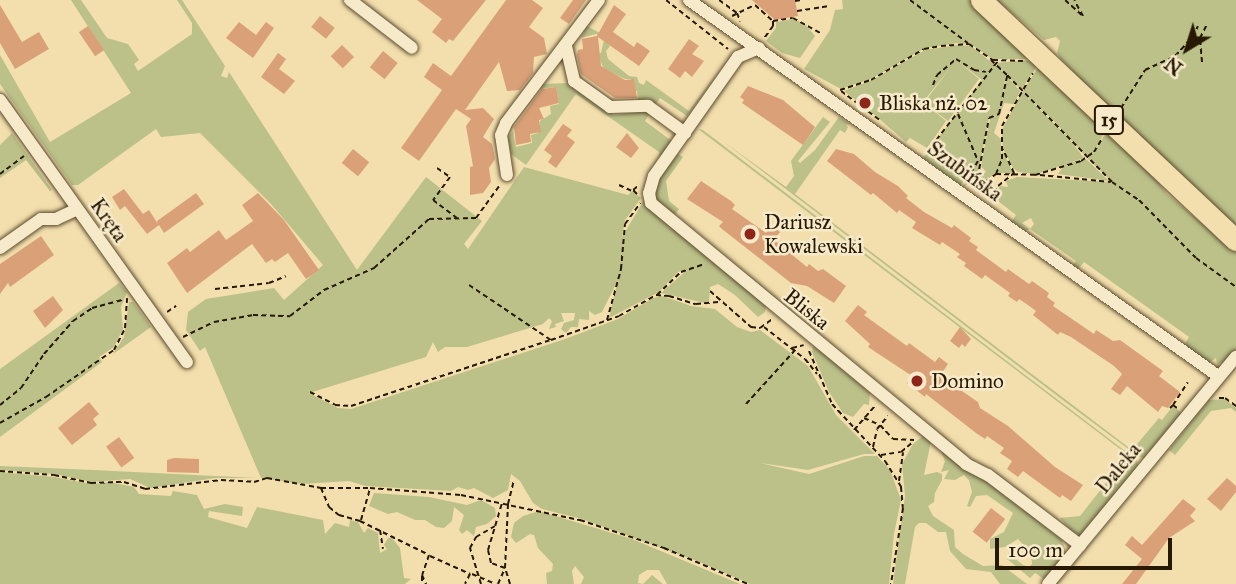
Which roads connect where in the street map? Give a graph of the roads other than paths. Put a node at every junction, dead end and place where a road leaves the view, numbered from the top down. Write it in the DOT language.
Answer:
graph roads {
  1 [pos="350,0"];
  2 [pos="599,0"];
  3 [pos="689,0"];
  4 [pos="981,0"];
  5 [pos="737,28"];
  6 [pos="761,45"];
  7 [pos="566,46"];
  8 [pos="412,48"];
  9 [pos="735,55"];
  10 [pos="0,100"];
  11 [pos="685,132"];
  12 [pos="507,175"];
  13 [pos="77,209"];
  14 [pos="1236,240"];
  15 [pos="0,248"];
  16 [pos="1236,357"];
  17 [pos="187,362"];
  18 [pos="1218,376"];
  19 [pos="1080,545"];
  20 [pos="1048,584"];
  1 -- 8 [label="street"];
  2 -- 7 [label="street"];
  3 -- 5 [label="street, Szubińska"];
  4 -- 14 [label="main road, 15"];
  5 -- 6 [label="street, Szubińska"];
  5 -- 9 [label="street"];
  6 -- 9 [label="street"];
  6 -- 18 [label="street, Szubińska"];
  7 -- 11 [label="street"];
  7 -- 12 [label="street"];
  9 -- 11 [label="street"];
  10 -- 13 [label="street, Kręta"];
  11 -- 19 [label="street, Bliska"];
  13 -- 15 [label="street"];
  13 -- 17 [label="street, Kręta"];
  16 -- 18 [label="street, Daleka"];
  18 -- 19 [label="street, Daleka"];
  19 -- 20 [label="street, Daleka"];
}
